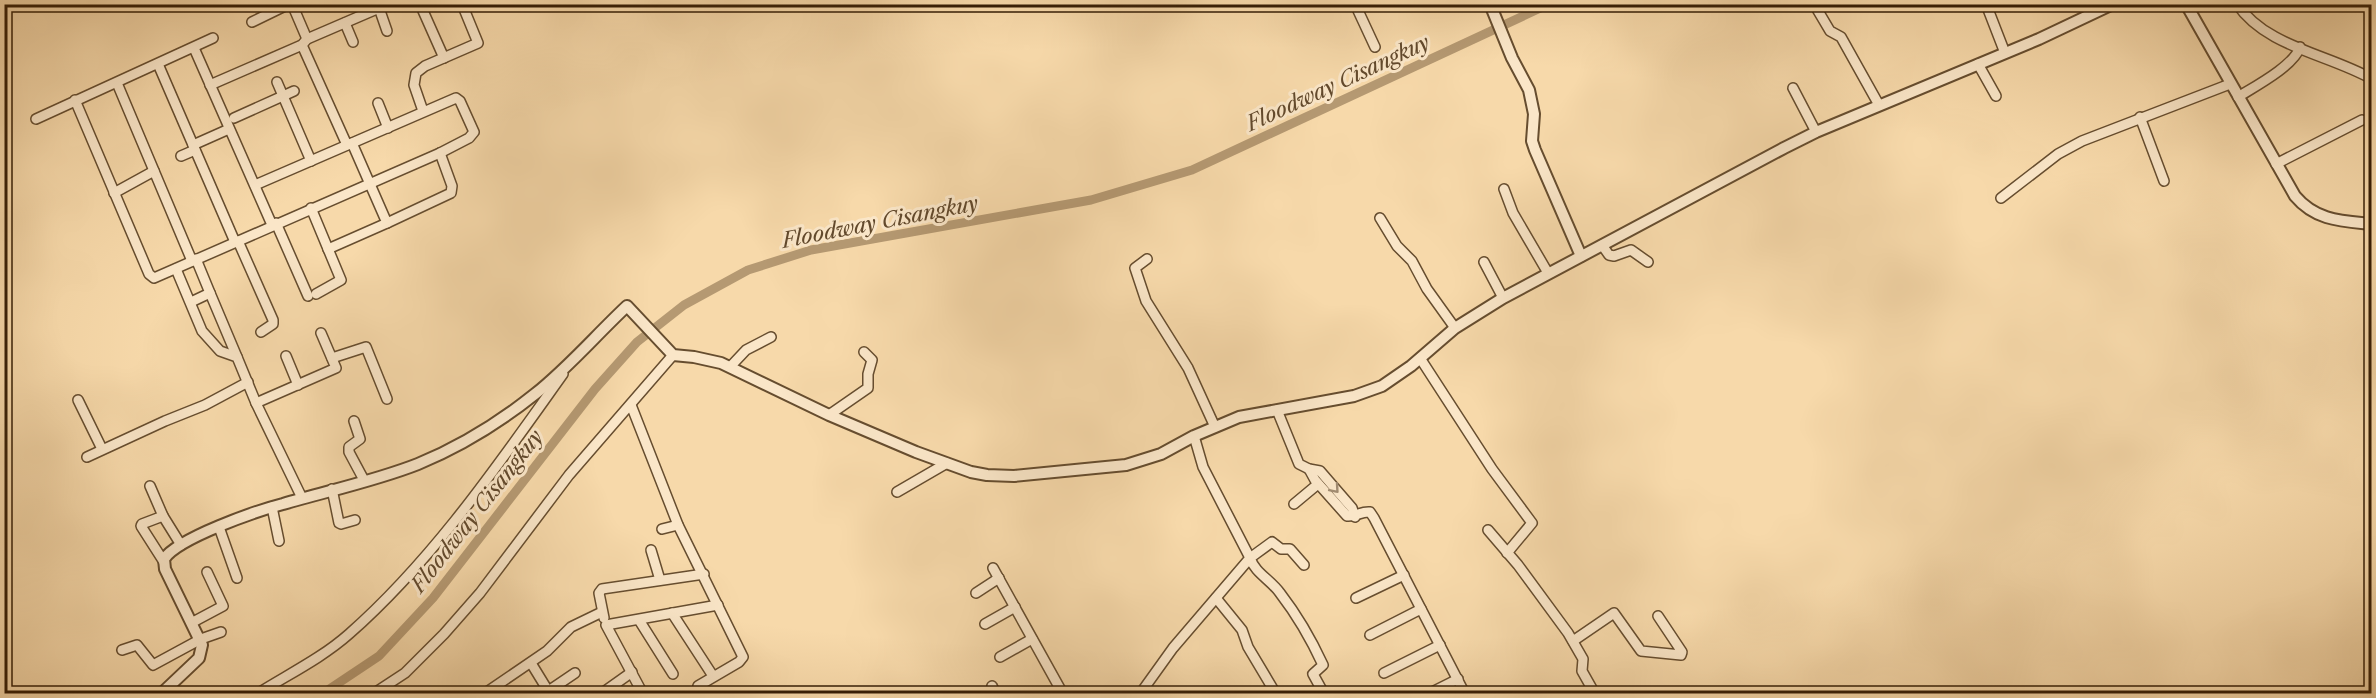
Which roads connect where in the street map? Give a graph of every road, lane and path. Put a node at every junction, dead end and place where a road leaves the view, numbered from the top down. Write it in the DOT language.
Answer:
graph roads {
  1 [pos="290,4"];
  2 [pos="420,4"];
  3 [pos="462,4"];
  4 [pos="1355,4"];
  5 [pos="1490,4"];
  6 [pos="1814,4"];
  7 [pos="1986,4"];
  8 [pos="2113,4"];
  9 [pos="2186,4"];
  10 [pos="2237,4"];
  11 [pos="378,6"];
  12 [pos="252,22"];
  13 [pos="345,23"];
  14 [pos="387,31"];
  15 [pos="213,38"];
  16 [pos="305,42"];
  17 [pos="353,42"];
  18 [pos="1375,47"];
  19 [pos="194,48"];
  20 [pos="2300,50"];
  21 [pos="2005,53"];
  22 [pos="444,58"];
  23 [pos="158,64"];
  24 [pos="1978,64"];
  25 [pos="2372,79"];
  26 [pos="277,82"];
  27 [pos="117,83"];
  28 [pos="2230,84"];
  29 [pos="210,85"];
  30 [pos="1793,88"];
  31 [pos="294,91"];
  32 [pos="284,96"];
  33 [pos="1996,96"];
  34 [pos="2238,97"];
  35 [pos="75,100"];
  36 [pos="378,103"];
  37 [pos="1879,105"];
  38 [pos="423,111"];
  39 [pos="2140,117"];
  40 [pos="36,118"];
  41 [pos="234,118"];
  42 [pos="2362,120"];
  43 [pos="388,128"];
  44 [pos="229,129"];
  45 [pos="1816,132"];
  46 [pos="350,144"];
  47 [pos="194,147"];
  48 [pos="440,153"];
  49 [pos="181,156"];
  50 [pos="311,161"];
  51 [pos="2276,164"];
  52 [pos="154,171"];
  53 [pos="2164,181"];
  54 [pos="370,184"];
  55 [pos="255,185"];
  56 [pos="1504,189"];
  57 [pos="114,193"];
  58 [pos="2001,198"];
  59 [pos="311,208"];
  60 [pos="1380,218"];
  61 [pos="387,223"];
  62 [pos="274,224"];
  63 [pos="2372,224"];
  64 [pos="236,241"];
  65 [pos="1602,245"];
  66 [pos="328,249"];
  67 [pos="1581,256"];
  68 [pos="1147,259"];
  69 [pos="194,260"];
  70 [pos="1484,262"];
  71 [pos="1648,262"];
  72 [pos="176,269"];
  73 [pos="1548,273"];
  74 [pos="210,293"];
  75 [pos="1503,297"];
  76 [pos="191,302"];
  77 [pos="1455,328"];
  78 [pos="261,332"];
  79 [pos="321,333"];
  80 [pos="771,337"];
  81 [pos="864,352"];
  82 [pos="670,353"];
  83 [pos="286,356"];
  84 [pos="237,357"];
  85 [pos="332,358"];
  86 [pos="1420,358"];
  87 [pos="573,360"];
  88 [pos="730,367"];
  89 [pos="248,382"];
  90 [pos="298,385"];
  91 [pos="387,399"];
  92 [pos="78,400"];
  93 [pos="256,403"];
  94 [pos="631,405"];
  95 [pos="1277,410"];
  96 [pos="829,415"];
  97 [pos="354,421"];
  98 [pos="1215,427"];
  99 [pos="1194,436"];
  100 [pos="102,449"];
  101 [pos="87,457"];
  102 [pos="947,463"];
  103 [pos="1309,469"];
  104 [pos="364,480"];
  105 [pos="1318,484"];
  106 [pos="150,486"];
  107 [pos="332,489"];
  108 [pos="897,492"];
  109 [pos="302,498"];
  110 [pos="1294,504"];
  111 [pos="272,507"];
  112 [pos="163,516"];
  113 [pos="1355,517"];
  114 [pos="355,520"];
  115 [pos="678,525"];
  116 [pos="219,527"];
  117 [pos="662,529"];
  118 [pos="1488,530"];
  119 [pos="279,541"];
  120 [pos="181,545"];
  121 [pos="651,550"];
  122 [pos="1507,553"];
  123 [pos="1250,558"];
  124 [pos="164,562"];
  125 [pos="1304,565"];
  126 [pos="993,568"];
  127 [pos="207,572"];
  128 [pos="704,574"];
  129 [pos="1404,575"];
  130 [pos="237,578"];
  131 [pos="999,578"];
  132 [pos="660,580"];
  133 [pos="976,593"];
  134 [pos="1216,598"];
  135 [pos="1356,598"];
  136 [pos="718,605"];
  137 [pos="1015,607"];
  138 [pos="1421,609"];
  139 [pos="602,612"];
  140 [pos="672,613"];
  141 [pos="1658,615"];
  142 [pos="639,620"];
  143 [pos="193,622"];
  144 [pos="985,624"];
  145 [pos="606,625"];
  146 [pos="221,632"];
  147 [pos="1370,635"];
  148 [pos="201,639"];
  149 [pos="1032,639"];
  150 [pos="1572,641"];
  151 [pos="1440,645"];
  152 [pos="122,650"];
  153 [pos="1000,657"];
  154 [pos="531,663"];
  155 [pos="632,672"];
  156 [pos="575,673"];
  157 [pos="1384,673"];
  158 [pos="673,674"];
  159 [pos="713,676"];
  160 [pos="1458,679"];
  161 [pos="698,686"];
  162 [pos="547,692"];
  163 [pos="161,693"];
  164 [pos="257,693"];
  165 [pos="373,693"];
  166 [pos="484,693"];
  167 [pos="601,693"];
  168 [pos="643,693"];
  169 [pos="1063,693"];
  170 [pos="1140,693"];
  171 [pos="1276,693"];
  172 [pos="1324,693"];
  173 [pos="1428,693"];
  174 [pos="1465,693"];
  175 [pos="1595,693"];
  1 -- 12 [label="street"];
  1 -- 16 [label="street"];
  2 -- 22 [label="street"];
  3 -- 22 [label="street"];
  4 -- 18 [label="street"];
  5 -- 67 [label="street"];
  6 -- 37 [label="street"];
  7 -- 21 [label="street"];
  8 -- 21 [label="street"];
  9 -- 28 [label="street"];
  10 -- 20 [label="street"];
  11 -- 13 [label="street"];
  11 -- 14 [label="street"];
  13 -- 16 [label="street"];
  13 -- 17 [label="street"];
  15 -- 19 [label="street"];
  16 -- 29 [label="street"];
  16 -- 46 [label="street"];
  19 -- 23 [label="street"];
  19 -- 29 [label="street"];
  20 -- 25 [label="street"];
  20 -- 34 [label="street"];
  21 -- 24 [label="street"];
  22 -- 38 [label="street"];
  23 -- 27 [label="street"];
  23 -- 47 [label="street"];
  24 -- 33 [label="street"];
  24 -- 37 [label="street"];
  26 -- 32 [label="street"];
  27 -- 35 [label="street"];
  27 -- 52 [label="street"];
  28 -- 34 [label="street"];
  28 -- 39 [label="street"];
  29 -- 44 [label="street"];
  30 -- 45 [label="street"];
  31 -- 32 [label="street"];
  32 -- 41 [label="street"];
  32 -- 50 [label="street"];
  34 -- 51 [label="street"];
  35 -- 40 [label="street"];
  35 -- 57 [label="street"];
  36 -- 43 [label="street"];
  37 -- 45 [label="street"];
  38 -- 43 [label="street"];
  38 -- 48 [label="street"];
  39 -- 53 [label="street"];
  39 -- 58 [label="street"];
  42 -- 51 [label="street"];
  43 -- 46 [label="street"];
  44 -- 47 [label="street"];
  44 -- 55 [label="street"];
  45 -- 65 [label="street"];
  46 -- 50 [label="street"];
  46 -- 54 [label="street"];
  47 -- 49 [label="street"];
  47 -- 64 [label="street"];
  48 -- 54 [label="street"];
  48 -- 61 [label="street"];
  50 -- 55 [label="street"];
  51 -- 63 [label="street"];
  52 -- 57 [label="street"];
  52 -- 69 [label="street"];
  54 -- 59 [label="street"];
  54 -- 61 [label="street"];
  55 -- 62 [label="street"];
  56 -- 73 [label="street"];
  57 -- 72 [label="street"];
  59 -- 62 [label="street"];
  59 -- 66 [label="street"];
  60 -- 77 [label="street"];
  61 -- 66 [label="street"];
  62 -- 64 [label="street"];
  62 -- 66 [label="street"];
  64 -- 69 [label="street"];
  64 -- 78 [label="street"];
  65 -- 67 [label="street"];
  65 -- 71 [label="street"];
  67 -- 73 [label="street"];
  68 -- 98 [label="street"];
  69 -- 72 [label="street"];
  69 -- 74 [label="street"];
  70 -- 75 [label="street"];
  72 -- 76 [label="street"];
  73 -- 75 [label="street"];
  74 -- 76 [label="street"];
  74 -- 84 [label="street"];
  75 -- 77 [label="street"];
  76 -- 84 [label="street"];
  77 -- 86 [label="street"];
  79 -- 85 [label="street"];
  80 -- 88 [label="street"];
  81 -- 96 [label="street"];
  82 -- 87 [label="street"];
  82 -- 88 [label="street"];
  82 -- 94 [label="street"];
  83 -- 90 [label="street"];
  84 -- 89 [label="street"];
  85 -- 90 [label="street"];
  85 -- 91 [label="street"];
  86 -- 95 [label="street"];
  86 -- 122 [label="street"];
  87 -- 104 [label="street"];
  87 -- 164 [label="street"];
  88 -- 96 [label="street"];
  89 -- 93 [label="street"];
  89 -- 100 [label="street"];
  90 -- 93 [label="street"];
  92 -- 100 [label="street"];
  93 -- 109 [label="street"];
  94 -- 115 [label="street"];
  94 -- 165 [label="street"];
  95 -- 98 [label="street"];
  95 -- 103 [label="street"];
  96 -- 102 [label="street"];
  97 -- 104 [label="street"];
  98 -- 99 [label="street"];
  99 -- 102 [label="street"];
  99 -- 123 [label="street"];
  100 -- 101 [label="street"];
  102 -- 108 [label="street"];
  103 -- 105 [label="street"];
  103 -- 113 [label="street, one-way"];
  104 -- 107 [label="street"];
  105 -- 110 [label="street"];
  105 -- 113 [label="street"];
  106 -- 112 [label="street"];
  107 -- 109 [label="street"];
  107 -- 114 [label="street"];
  109 -- 111 [label="street"];
  111 -- 116 [label="street"];
  111 -- 119 [label="street"];
  112 -- 120 [label="street"];
  112 -- 124 [label="street"];
  113 -- 129 [label="street"];
  115 -- 117 [label="street"];
  115 -- 128 [label="street"];
  116 -- 120 [label="street"];
  116 -- 130 [label="street"];
  118 -- 122 [label="street"];
  120 -- 124 [label="street"];
  121 -- 132 [label="street"];
  122 -- 150 [label="street"];
  123 -- 125 [label="street"];
  123 -- 134 [label="street"];
  123 -- 172 [label="street"];
  124 -- 143 [label="street"];
  126 -- 131 [label="street"];
  127 -- 143 [label="street"];
  128 -- 132 [label="street"];
  128 -- 136 [label="street"];
  129 -- 135 [label="street"];
  129 -- 138 [label="street"];
  131 -- 133 [label="street"];
  131 -- 137 [label="street"];
  132 -- 139 [label="street"];
  134 -- 170 [label="street"];
  134 -- 171 [label="street"];
  136 -- 140 [label="street"];
  136 -- 159 [label="street"];
  137 -- 144 [label="street"];
  137 -- 149 [label="street"];
  138 -- 147 [label="street"];
  138 -- 151 [label="street"];
  139 -- 145 [label="street"];
  139 -- 154 [label="street"];
  140 -- 142 [label="street"];
  140 -- 159 [label="street"];
  141 -- 150 [label="street"];
  142 -- 145 [label="street"];
  142 -- 158 [label="street"];
  143 -- 148 [label="street"];
  145 -- 155 [label="street"];
  146 -- 148 [label="street"];
  148 -- 152 [label="street"];
  148 -- 163 [label="street"];
  149 -- 153 [label="street"];
  149 -- 169 [label="street"];
  150 -- 175 [label="street"];
  151 -- 157 [label="street"];
  151 -- 160 [label="street"];
  154 -- 162 [label="street"];
  154 -- 166 [label="street"];
  155 -- 167 [label="street"];
  155 -- 168 [label="street"];
  156 -- 162 [label="street"];
  159 -- 161 [label="street"];
  160 -- 173 [label="street"];
  160 -- 174 [label="street"];
}
